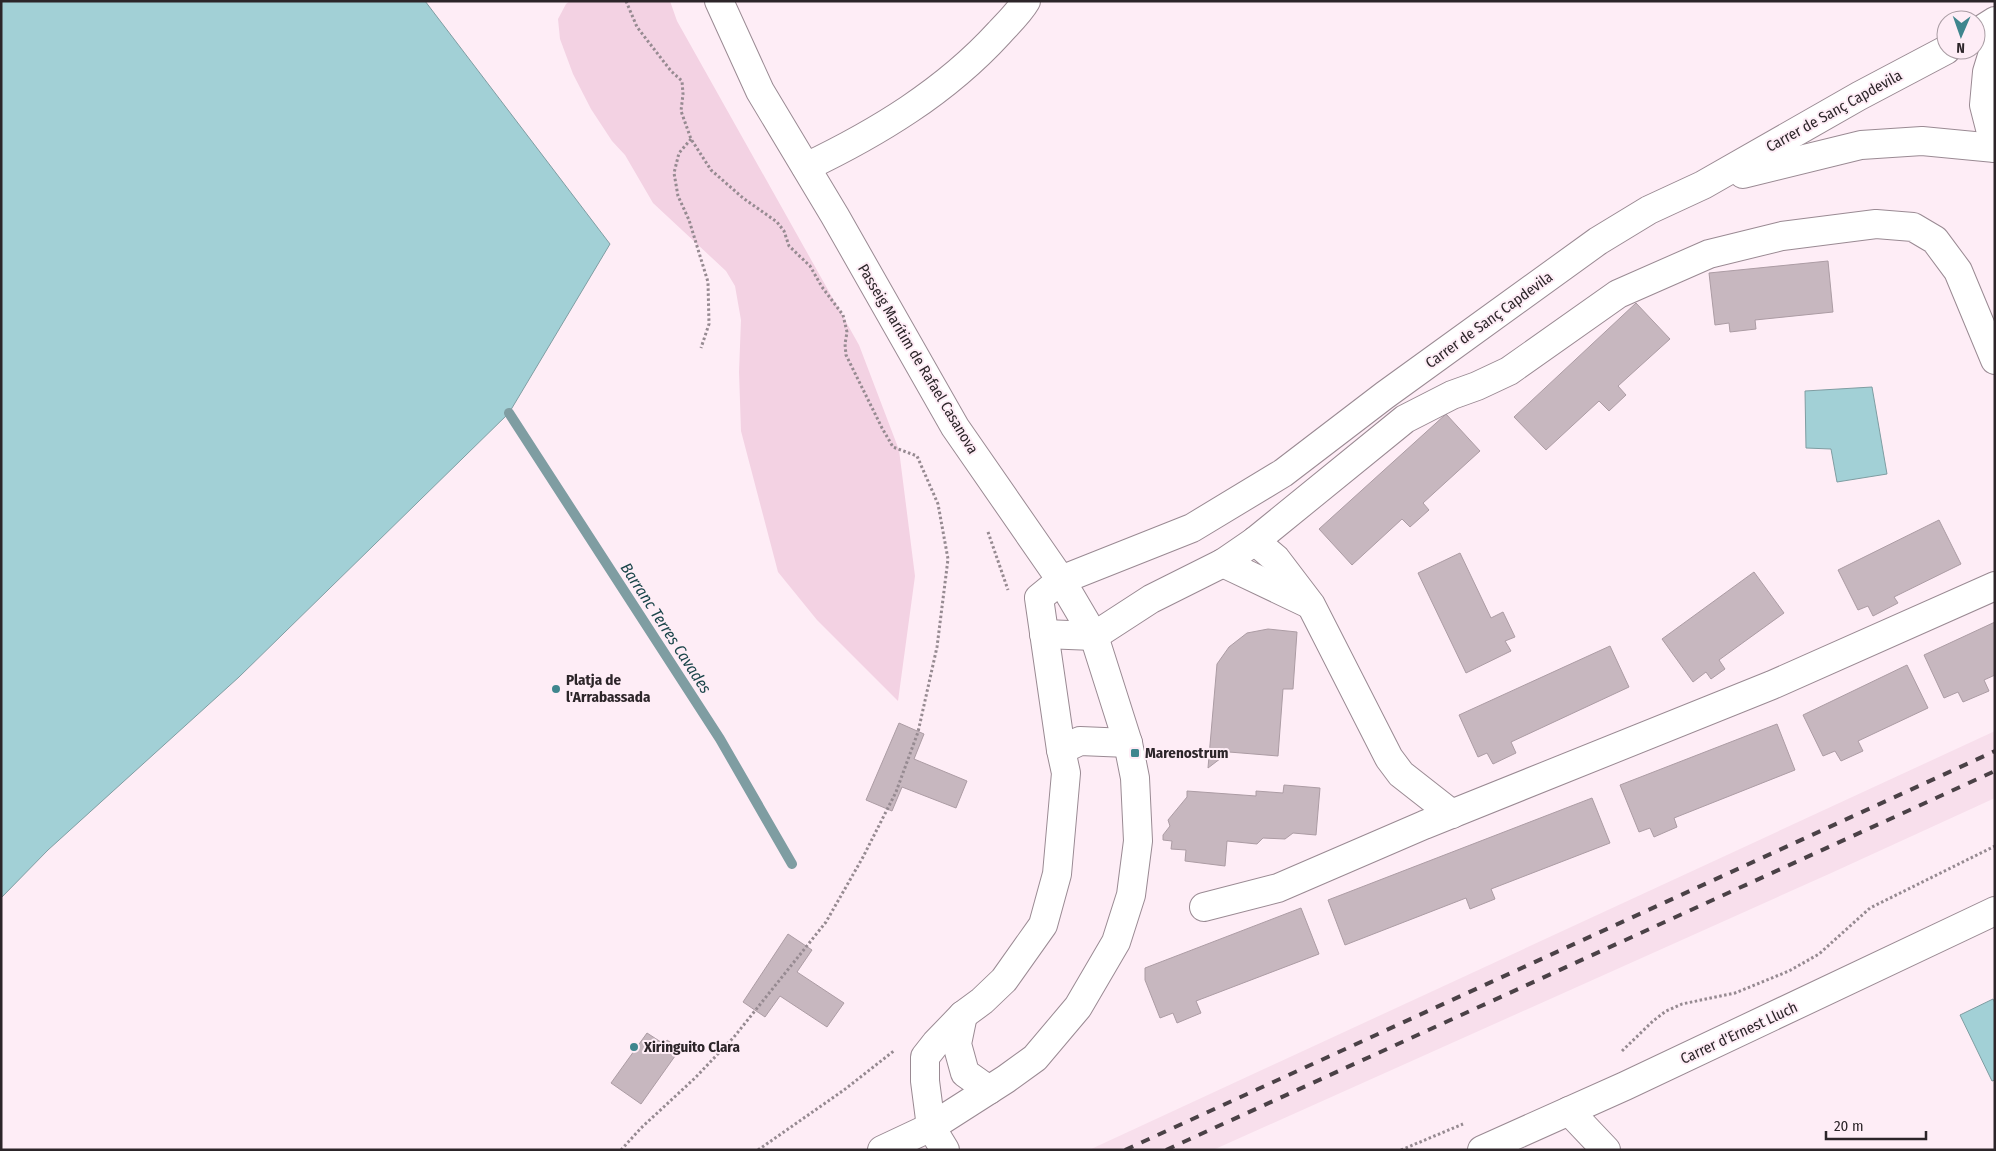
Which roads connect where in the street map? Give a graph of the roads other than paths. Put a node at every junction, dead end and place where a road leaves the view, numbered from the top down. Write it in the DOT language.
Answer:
graph roads {
  1 [pos="719,1"];
  2 [pos="1026,1"];
  3 [pos="1995,46"];
  4 [pos="1936,55"];
  5 [pos="1995,148"];
  6 [pos="806,167"];
  7 [pos="1703,185"];
  8 [pos="1995,360"];
  9 [pos="1255,541"];
  10 [pos="1223,563"];
  11 [pos="1061,580"];
  12 [pos="1995,586"];
  13 [pos="1311,605"];
  14 [pos="1044,634"];
  15 [pos="1094,636"];
  16 [pos="1128,743"];
  17 [pos="1060,750"];
  18 [pos="1452,814"];
  19 [pos="1204,907"];
  20 [pos="1995,912"];
  21 [pos="963,1015"];
  22 [pos="989,1090"];
  23 [pos="1569,1110"];
  24 [pos="931,1127"];
  25 [pos="882,1150"];
  26 [pos="945,1150"];
  27 [pos="1482,1150"];
  28 [pos="1606,1150"];
  1 -- 6 [label="street, Passeig Marítim de Rafael Casanova"];
  2 -- 6 [label="street"];
  3 -- 5 [label="street"];
  4 -- 7 [label="street, Carrer de Sanç Capdevila"];
  5 -- 7 [label="street"];
  6 -- 11 [label="street, Passeig Marítim de Rafael Casanova"];
  7 -- 11 [label="street, Carrer de Sanç Capdevila"];
  8 -- 9 [label="street"];
  9 -- 10 [label="street"];
  9 -- 13 [label="street"];
  10 -- 13 [label="street"];
  10 -- 15 [label="street"];
  11 -- 14 [label="street, Carrer de Sanç Capdevila"];
  11 -- 15 [label="street, Passeig Marítim de Rafael Casanova"];
  12 -- 18 [label="street"];
  13 -- 18 [label="street"];
  14 -- 15 [label="street"];
  14 -- 17 [label="street"];
  15 -- 16 [label="street, Passeig Marítim de Rafael Casanova"];
  16 -- 17 [label="street"];
  16 -- 22 [label="street, Passeig Marítim de Rafael Casanova"];
  17 -- 21 [label="street"];
  18 -- 19 [label="street"];
  20 -- 23 [label="street, Carrer d'Ernest Lluch"];
  21 -- 22 [label="street"];
  21 -- 24 [label="street"];
  22 -- 24 [label="street, Passeig Marítim de Rafael Casanova"];
  23 -- 27 [label="street, Carrer d'Ernest Lluch"];
  23 -- 28 [label="street"];
  24 -- 25 [label="street, Passeig Marítim de Rafael Casanova"];
  24 -- 26 [label="street"];
}
